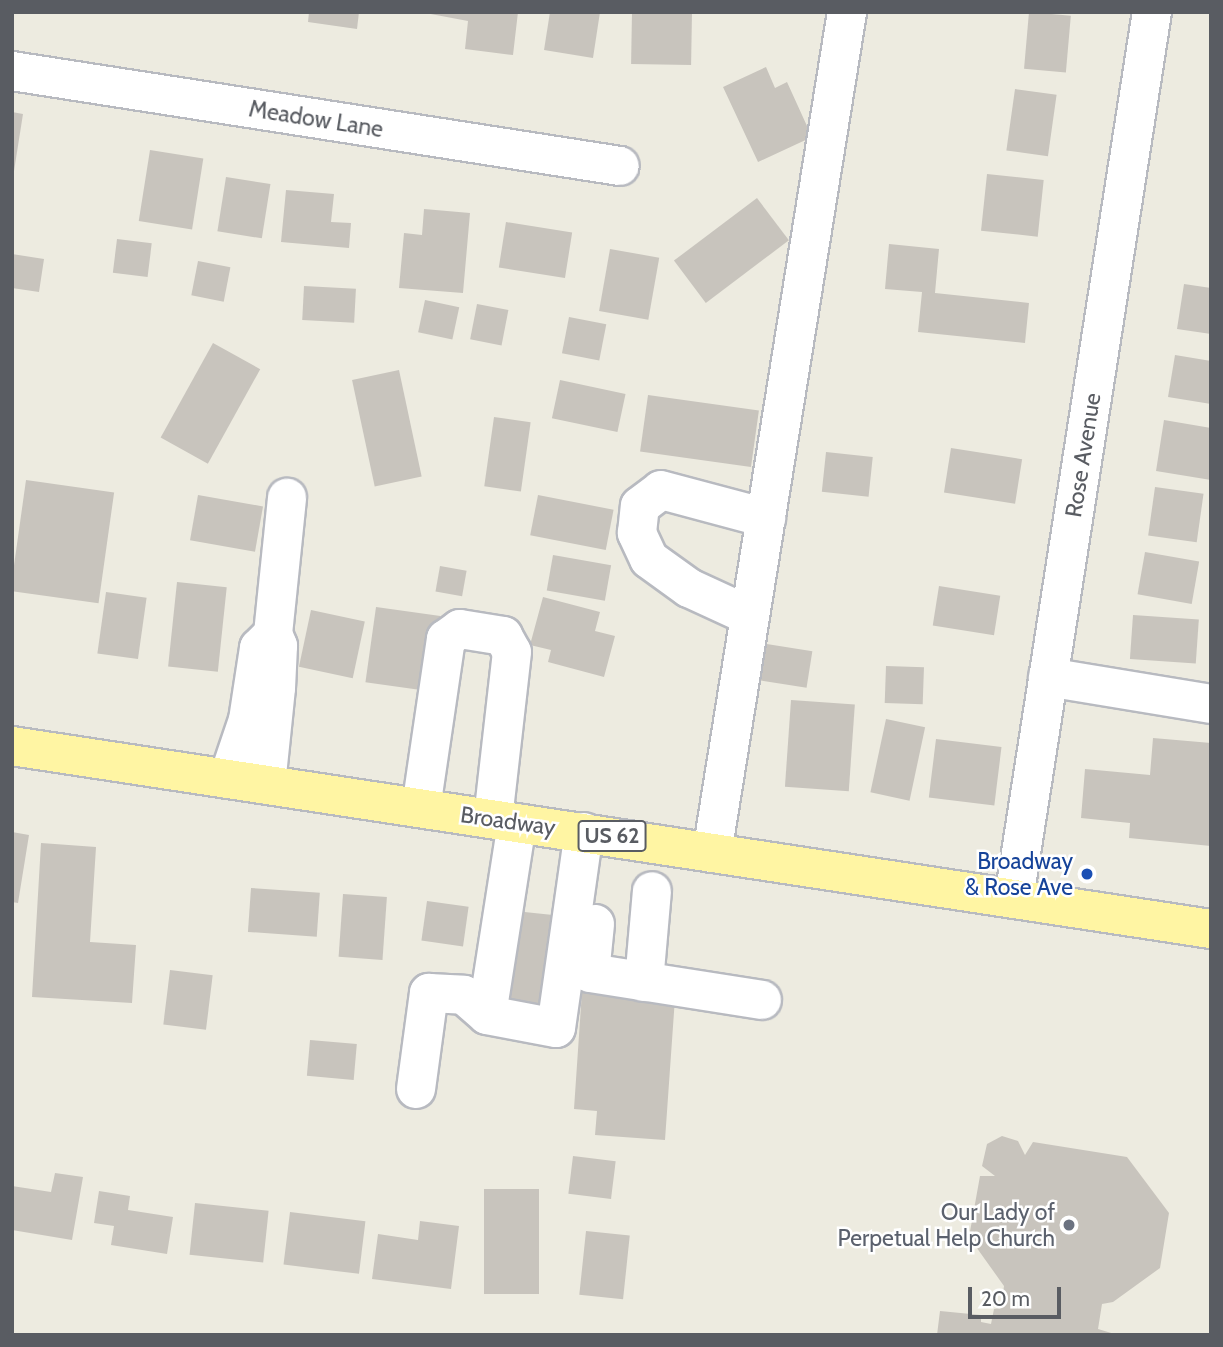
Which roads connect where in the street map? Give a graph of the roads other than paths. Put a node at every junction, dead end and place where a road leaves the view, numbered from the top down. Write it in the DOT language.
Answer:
graph roads {
  1 [pos="847,12"];
  2 [pos="1152,12"];
  3 [pos="12,71"];
  4 [pos="620,166"];
  5 [pos="287,498"];
  6 [pos="766,518"];
  7 [pos="750,616"];
  8 [pos="273,634"];
  9 [pos="1048,677"];
  10 [pos="1211,704"];
  11 [pos="12,746"];
  12 [pos="228,779"];
  13 [pos="266,784"];
  14 [pos="421,808"];
  15 [pos="505,821"];
  16 [pos="594,834"];
  17 [pos="712,853"];
  18 [pos="652,891"];
  19 [pos="1014,898"];
  20 [pos="1211,929"];
  21 [pos="644,982"];
  22 [pos="762,1000"];
  23 [pos="487,1015"];
  24 [pos="416,1089"];
  1 -- 6 [label="street"];
  2 -- 9 [label="street, Rose Avenue"];
  3 -- 4 [label="street, Meadow Lane"];
  5 -- 8 [label="street"];
  6 -- 7 [label="street"];
  6 -- 7 [label="street"];
  7 -- 17 [label="street"];
  8 -- 12 [label="street"];
  8 -- 13 [label="street"];
  9 -- 10 [label="street"];
  9 -- 19 [label="street, Rose Avenue"];
  11 -- 12 [label="main road, Broadway / US 62"];
  12 -- 13 [label="main road, Broadway / US 62"];
  13 -- 14 [label="main road, Broadway / US 62"];
  14 -- 15 [label="main road, Broadway / US 62"];
  14 -- 15 [label="street"];
  15 -- 16 [label="main road, Broadway / US 62"];
  15 -- 23 [label="street"];
  16 -- 17 [label="main road, Broadway / US 62"];
  16 -- 21 [label="street"];
  16 -- 23 [label="street"];
  17 -- 19 [label="main road, Broadway / US 62"];
  18 -- 21 [label="street"];
  19 -- 20 [label="main road, Broadway / US 62"];
  21 -- 22 [label="street"];
  23 -- 24 [label="street"];
}
